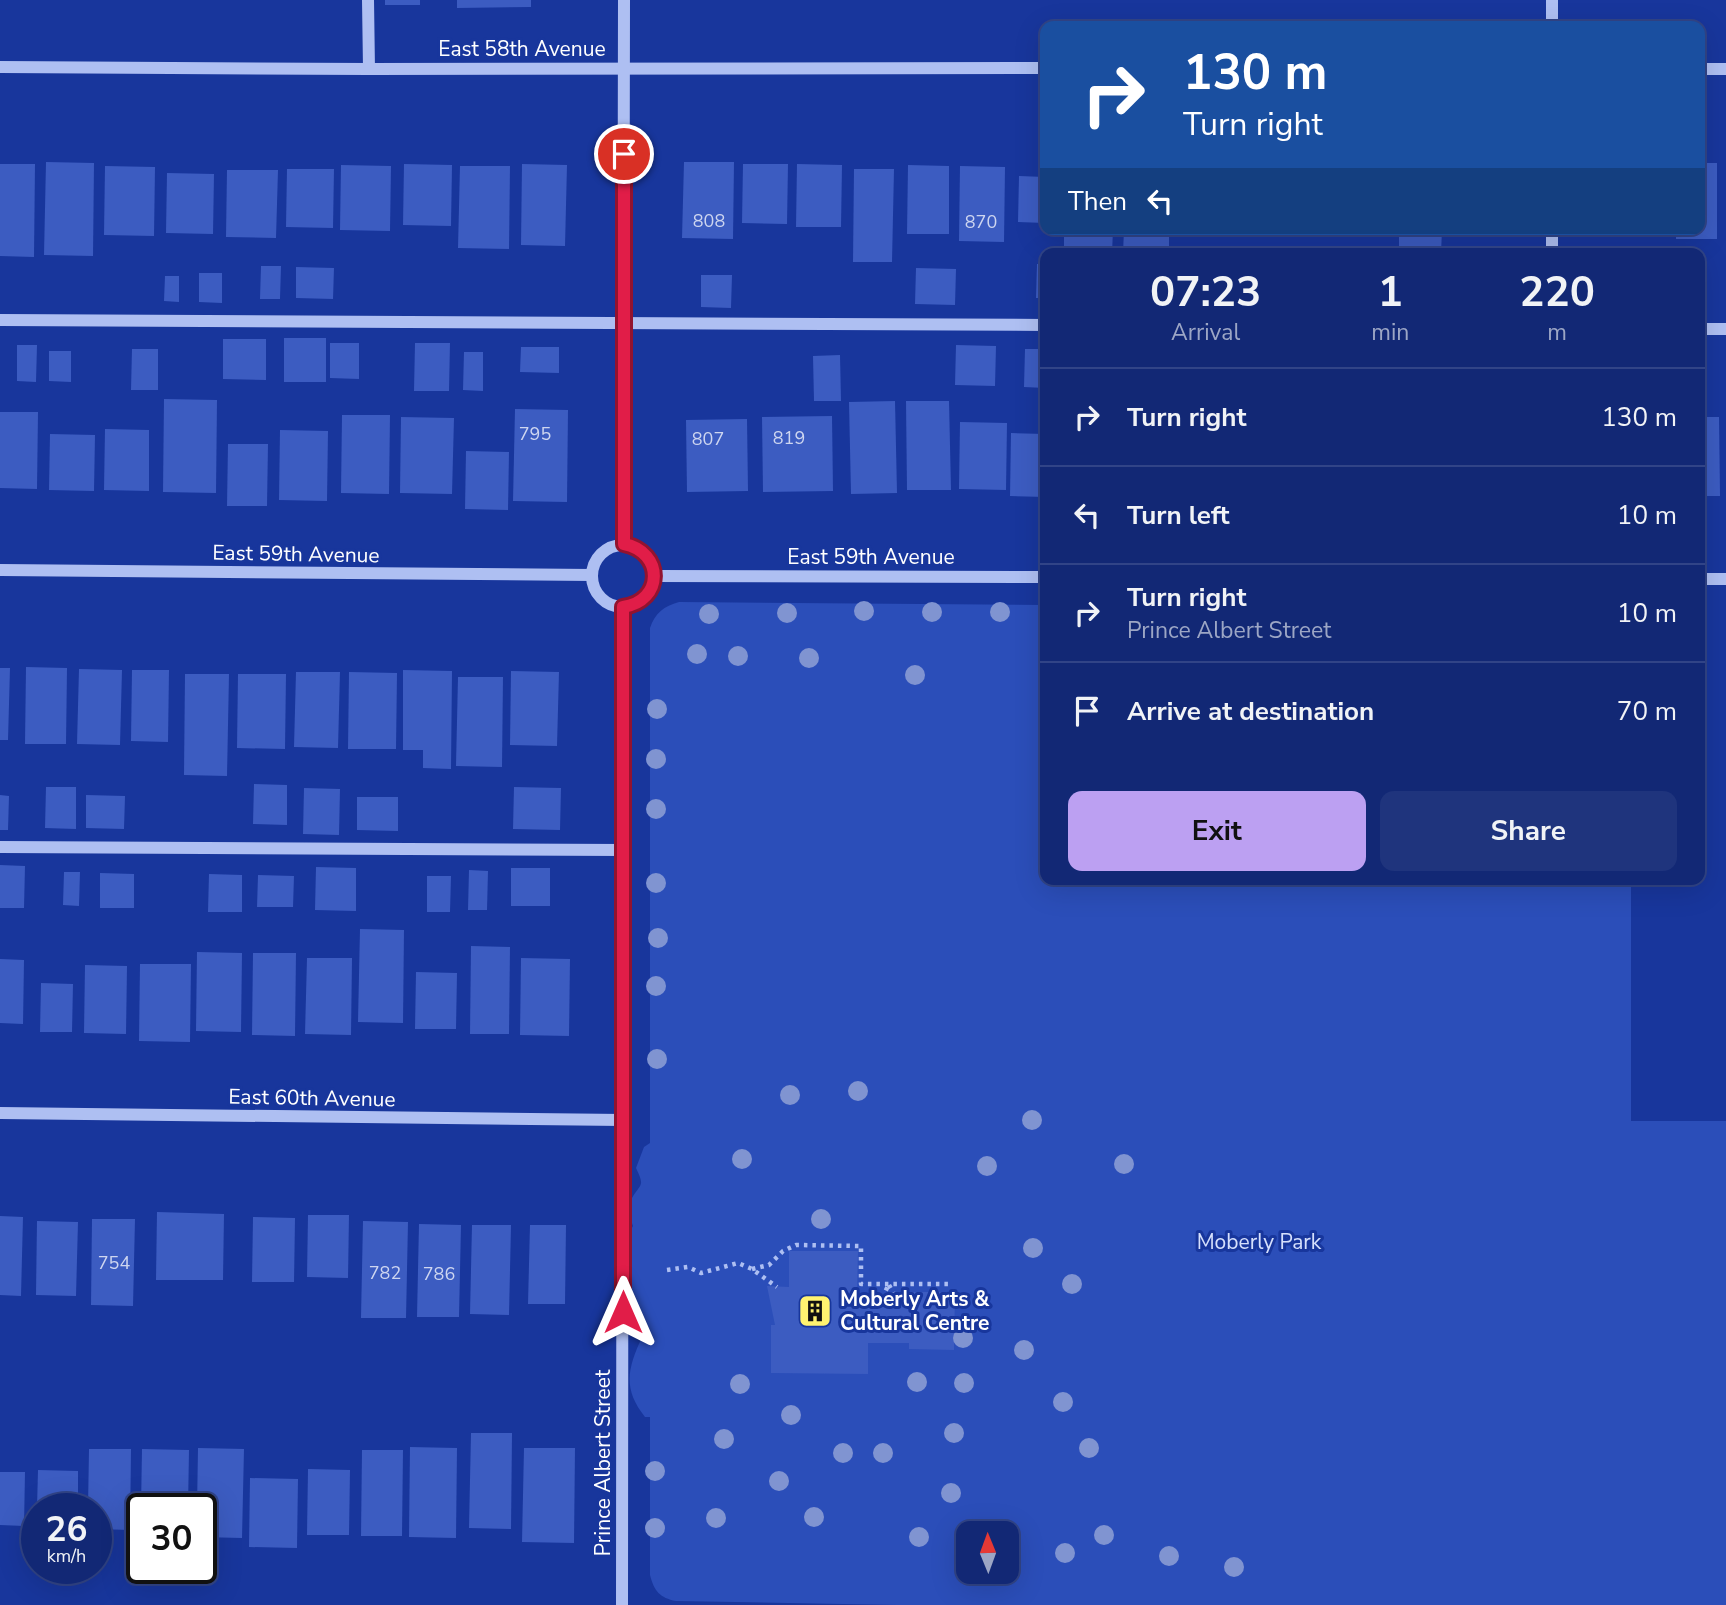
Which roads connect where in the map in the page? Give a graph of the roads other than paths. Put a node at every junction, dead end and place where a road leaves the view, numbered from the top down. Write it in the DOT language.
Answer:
graph roads {
  1 [pos="368,0"];
  2 [pos="624,0"];
  3 [pos="1552,0"];
  4 [pos="1552,21"];
  5 [pos="0,67"];
  6 [pos="624,68"];
  7 [pos="1040,68"];
  8 [pos="369,69"];
  9 [pos="1705,69"];
  10 [pos="1726,69"];
  11 [pos="0,320"];
  12 [pos="624,322"];
  13 [pos="1040,325"];
  14 [pos="1705,329"];
  15 [pos="1726,329"];
  16 [pos="624,544"];
  17 [pos="0,570"];
  18 [pos="592,575"];
  19 [pos="654,576"];
  20 [pos="1040,577"];
  21 [pos="1705,579"];
  22 [pos="1726,579"];
  23 [pos="623,607"];
  24 [pos="0,848"];
  25 [pos="623,850"];
  26 [pos="0,1114"];
  27 [pos="623,1119"];
  28 [pos="622,1605"];
  1 -- 8 [label="street"];
  2 -- 6 [label="street"];
  3 -- 4 [label="street"];
  5 -- 8 [label="street, East 58th Avenue"];
  6 -- 7 [label="street, East 58th Avenue"];
  6 -- 8 [label="street, East 58th Avenue"];
  6 -- 12 [label="street"];
  9 -- 10 [label="street"];
  11 -- 12 [label="street"];
  12 -- 13 [label="street"];
  12 -- 16 [label="street"];
  14 -- 15 [label="street"];
  16 -- 18 [label="street"];
  16 -- 19 [label="street"];
  17 -- 18 [label="street, East 59th Avenue"];
  18 -- 23 [label="street"];
  19 -- 20 [label="street, East 59th Avenue"];
  19 -- 23 [label="street"];
  21 -- 22 [label="street"];
  23 -- 25 [label="street, Prince Albert Street"];
  24 -- 25 [label="street"];
  25 -- 27 [label="street, Prince Albert Street"];
  26 -- 27 [label="street, East 60th Avenue"];
  27 -- 28 [label="street, Prince Albert Street"];
}
